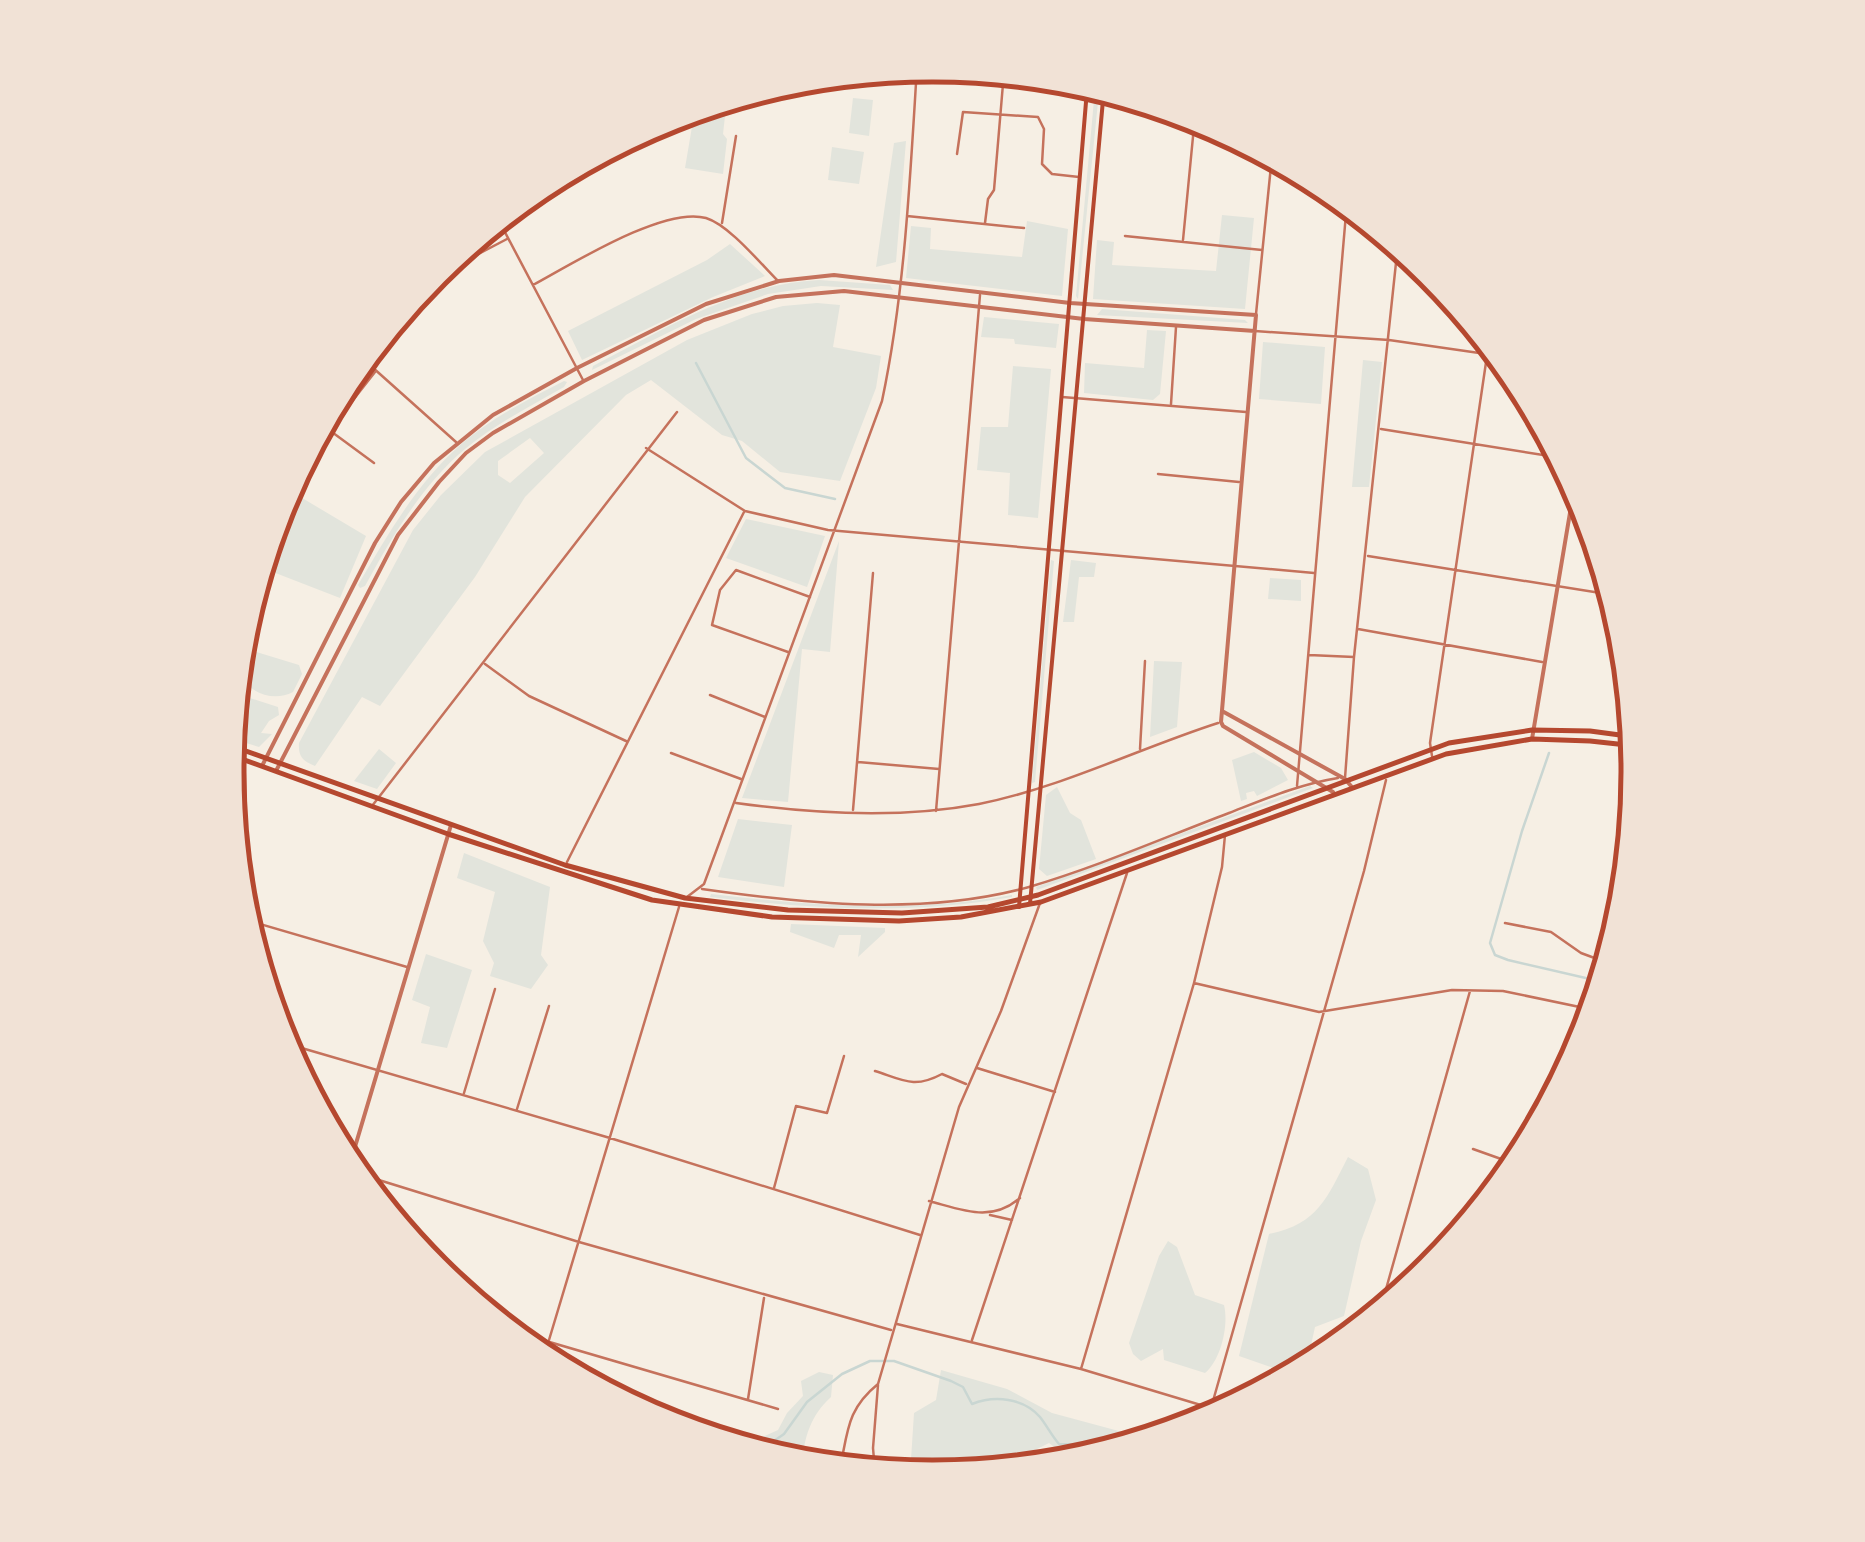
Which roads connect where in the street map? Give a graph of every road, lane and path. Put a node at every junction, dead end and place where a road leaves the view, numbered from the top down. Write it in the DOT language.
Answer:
graph roads {
  1 [pos="919,83"];
  2 [pos="1003,86"];
  3 [pos="1087,101"];
  4 [pos="1103,104"];
  5 [pos="1000,113"];
  6 [pos="1192,134"];
  7 [pos="736,136"];
  8 [pos="957,154"];
  9 [pos="1270,172"];
  10 [pos="1081,177"];
  11 [pos="907,216"];
  12 [pos="1345,220"];
  13 [pos="985,223"];
  14 [pos="722,226"];
  15 [pos="1024,228"];
  16 [pos="504,232"];
  17 [pos="1125,236"];
  18 [pos="508,239"];
  19 [pos="1183,242"];
  20 [pos="1262,250"];
  21 [pos="477,255"];
  22 [pos="1397,263"];
  23 [pos="779,281"];
  24 [pos="899,282"];
  25 [pos="533,285"];
  26 [pos="980,294"];
  27 [pos="897,298"];
  28 [pos="1070,302"];
  29 [pos="1085,304"];
  30 [pos="979,309"];
  31 [pos="1256,315"];
  32 [pos="1069,318"];
  33 [pos="1084,320"];
  34 [pos="1176,326"];
  35 [pos="1255,331"];
  36 [pos="1336,337"];
  37 [pos="1389,340"];
  38 [pos="1480,353"];
  39 [pos="1486,362"];
  40 [pos="577,368"];
  41 [pos="374,369"];
  42 [pos="376,371"];
  43 [pos="584,381"];
  44 [pos="1062,397"];
  45 [pos="1075,398"];
  46 [pos="350,405"];
  47 [pos="1171,405"];
  48 [pos="677,412"];
  49 [pos="1248,412"];
  50 [pos="1381,428"];
  51 [pos="333,432"];
  52 [pos="456,442"];
  53 [pos="1474,443"];
  54 [pos="646,448"];
  55 [pos="1544,455"];
  56 [pos="374,463"];
  57 [pos="1158,474"];
  58 [pos="1241,483"];
  59 [pos="745,511"];
  60 [pos="1570,511"];
  61 [pos="834,531"];
  62 [pos="958,543"];
  63 [pos="1048,550"];
  64 [pos="1060,550"];
  65 [pos="1366,556"];
  66 [pos="1234,566"];
  67 [pos="1456,569"];
  68 [pos="874,573"];
  69 [pos="1314,573"];
  70 [pos="1557,585"];
  71 [pos="720,590"];
  72 [pos="706,591"];
  73 [pos="1598,592"];
  74 [pos="346,594"];
  75 [pos="810,597"];
  76 [pos="363,601"];
  77 [pos="1357,629"];
  78 [pos="1444,645"];
  79 [pos="790,653"];
  80 [pos="1308,655"];
  81 [pos="1354,657"];
  82 [pos="1145,661"];
  83 [pos="1544,662"];
  84 [pos="484,664"];
  85 [pos="710,696"];
  86 [pos="1222,711"];
  87 [pos="766,717"];
  88 [pos="1221,722"];
  89 [pos="1532,730"];
  90 [pos="1620,735"];
  91 [pos="1532,740"];
  92 [pos="628,742"];
  93 [pos="1620,744"];
  94 [pos="1430,749"];
  95 [pos="244,750"];
  96 [pos="1140,750"];
  97 [pos="671,753"];
  98 [pos="1300,755"];
  99 [pos="266,758"];
  100 [pos="1432,758"];
  101 [pos="244,760"];
  102 [pos="858,762"];
  103 [pos="280,763"];
  104 [pos="1388,764"];
  105 [pos="262,766"];
  106 [pos="940,770"];
  107 [pos="276,771"];
  108 [pos="1298,772"];
  109 [pos="1386,774"];
  110 [pos="1343,778"];
  111 [pos="743,779"];
  112 [pos="1315,781"];
  113 [pos="1040,786"];
  114 [pos="1352,786"];
  115 [pos="1297,787"];
  116 [pos="1324,787"];
  117 [pos="1028,791"];
  118 [pos="1334,792"];
  119 [pos="378,798"];
  120 [pos="734,803"];
  121 [pos="372,806"];
  122 [pos="936,811"];
  123 [pos="853,812"];
  124 [pos="451,825"];
  125 [pos="1224,830"];
  126 [pos="448,834"];
  127 [pos="564,866"];
  128 [pos="1128,866"];
  129 [pos="1031,886"];
  130 [pos="701,889"];
  131 [pos="1019,889"];
  132 [pos="685,898"];
  133 [pos="1031,901"];
  134 [pos="1040,902"];
  135 [pos="1019,904"];
  136 [pos="679,906"];
  137 [pos="261,923"];
  138 [pos="1505,923"];
  139 [pos="1595,958"];
  140 [pos="409,967"];
  141 [pos="1194,982"];
  142 [pos="495,990"];
  143 [pos="1471,990"];
  144 [pos="549,1006"];
  145 [pos="1579,1007"];
  146 [pos="1326,1010"];
  147 [pos="302,1048"];
  148 [pos="844,1056"];
  149 [pos="974,1067"];
  150 [pos="379,1070"];
  151 [pos="875,1070"];
  152 [pos="968,1085"];
  153 [pos="1057,1093"];
  154 [pos="463,1096"];
  155 [pos="516,1112"];
  156 [pos="610,1138"];
  157 [pos="357,1149"];
  158 [pos="1473,1149"];
  159 [pos="1502,1159"];
  160 [pos="378,1178"];
  161 [pos="774,1189"];
  162 [pos="1021,1197"];
  163 [pos="929,1201"];
  164 [pos="986,1214"];
  165 [pos="1013,1220"];
  166 [pos="920,1235"];
  167 [pos="579,1242"];
  168 [pos="1386,1289"];
  169 [pos="764,1296"];
  170 [pos="895,1324"];
  171 [pos="893,1331"];
  172 [pos="546,1340"];
  173 [pos="972,1340"];
  174 [pos="549,1341"];
  175 [pos="1081,1369"];
  176 [pos="878,1384"];
  177 [pos="1214,1399"];
  178 [pos="748,1401"];
  179 [pos="1201,1405"];
  180 [pos="778,1409"];
  181 [pos="843,1454"];
  182 [pos="874,1457"];
  1 -- 11 [label="street"];
  2 -- 5 [label="street"];
  3 -- 10 [label="main road"];
  4 -- 29 [label="main road"];
  5 -- 8 [label="street"];
  5 -- 10 [label="street"];
  5 -- 13 [label="street"];
  6 -- 19 [label="street"];
  7 -- 14 [label="street"];
  9 -- 20 [label="street"];
  10 -- 28 [label="main road"];
  11 -- 13 [label="street"];
  11 -- 24 [label="street"];
  12 -- 36 [label="street"];
  13 -- 15 [label="street"];
  14 -- 23 [label="street"];
  14 -- 25 [label="street"];
  16 -- 18 [label="street"];
  17 -- 19 [label="street"];
  18 -- 21 [label="street"];
  18 -- 25 [label="street"];
  19 -- 20 [label="street"];
  20 -- 31 [label="street"];
  22 -- 37 [label="street"];
  23 -- 24 [label="street"];
  23 -- 40 [label="street"];
  24 -- 26 [label="street"];
  24 -- 27 [label="street"];
  25 -- 40 [label="street"];
  26 -- 28 [label="street"];
  26 -- 30 [label="street"];
  27 -- 30 [label="street"];
  27 -- 43 [label="street"];
  27 -- 61 [label="street"];
  28 -- 29 [label="street"];
  28 -- 32 [label="main road"];
  29 -- 31 [label="street"];
  29 -- 33 [label="main road"];
  30 -- 32 [label="street"];
  30 -- 62 [label="street"];
  31 -- 35 [label="street"];
  32 -- 33 [label="street"];
  32 -- 44 [label="main road"];
  33 -- 34 [label="street"];
  33 -- 45 [label="main road"];
  34 -- 35 [label="street"];
  34 -- 47 [label="street"];
  35 -- 36 [label="street"];
  35 -- 49 [label="street"];
  36 -- 37 [label="street"];
  36 -- 69 [label="street"];
  37 -- 38 [label="street"];
  37 -- 50 [label="street"];
  39 -- 53 [label="street"];
  40 -- 43 [label="street"];
  40 -- 52 [label="street"];
  41 -- 42 [label="street"];
  42 -- 46 [label="street"];
  42 -- 52 [label="street"];
  43 -- 76 [label="street"];
  44 -- 45 [label="street"];
  44 -- 63 [label="main road"];
  45 -- 47 [label="street"];
  45 -- 64 [label="main road"];
  47 -- 49 [label="street"];
  48 -- 54 [label="street"];
  49 -- 58 [label="street"];
  50 -- 53 [label="street"];
  50 -- 65 [label="street"];
  51 -- 56 [label="street"];
  52 -- 74 [label="street"];
  53 -- 55 [label="street"];
  53 -- 67 [label="street"];
  54 -- 59 [label="street"];
  54 -- 84 [label="street"];
  57 -- 58 [label="street"];
  58 -- 66 [label="street"];
  59 -- 61 [label="street"];
  59 -- 72 [label="street"];
  60 -- 70 [label="street"];
  61 -- 62 [label="street"];
  61 -- 75 [label="street"];
  62 -- 63 [label="street"];
  62 -- 106 [label="street"];
  63 -- 64 [label="street"];
  63 -- 117 [label="main road"];
  64 -- 66 [label="street"];
  64 -- 113 [label="main road"];
  65 -- 67 [label="street"];
  65 -- 77 [label="street"];
  66 -- 69 [label="street"];
  66 -- 86 [label="street"];
  67 -- 70 [label="street"];
  67 -- 78 [label="street"];
  68 -- 102 [label="street"];
  69 -- 80 [label="street"];
  70 -- 73 [label="street"];
  70 -- 83 [label="street"];
  71 -- 72 [label="street"];
  71 -- 75 [label="street"];
  71 -- 79 [label="street"];
  72 -- 92 [label="street"];
  74 -- 76 [label="street"];
  74 -- 99 [label="street"];
  75 -- 79 [label="street"];
  76 -- 103 [label="street"];
  77 -- 78 [label="street"];
  77 -- 81 [label="street"];
  78 -- 83 [label="street"];
  78 -- 94 [label="street"];
  79 -- 87 [label="street"];
  80 -- 81 [label="street"];
  80 -- 98 [label="street"];
  81 -- 110 [label="street"];
  82 -- 96 [label="street"];
  83 -- 89 [label="street"];
  84 -- 92 [label="street"];
  84 -- 119 [label="street"];
  85 -- 87 [label="street"];
  86 -- 88 [label="street"];
  86 -- 98 [label="street"];
  87 -- 111 [label="street"];
  88 -- 96 [label="street"];
  88 -- 108 [label="street"];
  89 -- 90 [label="main road"];
  89 -- 91 [label="street"];
  89 -- 94 [label="main road"];
  91 -- 93 [label="main road"];
  91 -- 100 [label="main road"];
  92 -- 127 [label="street"];
  94 -- 100 [label="street"];
  94 -- 104 [label="main road"];
  95 -- 99 [label="main road"];
  96 -- 113 [label="street"];
  97 -- 111 [label="street"];
  98 -- 108 [label="street"];
  98 -- 110 [label="street"];
  99 -- 103 [label="main road"];
  99 -- 105 [label="street"];
  100 -- 109 [label="main road"];
  101 -- 105 [label="main road"];
  102 -- 106 [label="street"];
  102 -- 123 [label="street"];
  103 -- 107 [label="street"];
  103 -- 119 [label="main road"];
  104 -- 109 [label="street"];
  104 -- 110 [label="main road"];
  105 -- 107 [label="main road"];
  106 -- 122 [label="street"];
  107 -- 121 [label="main road"];
  108 -- 112 [label="street"];
  108 -- 115 [label="street"];
  109 -- 114 [label="main road"];
  109 -- 146 [label="street"];
  110 -- 112 [label="street"];
  110 -- 114 [label="street"];
  110 -- 116 [label="main road"];
  111 -- 120 [label="street"];
  112 -- 115 [label="street"];
  112 -- 116 [label="street"];
  113 -- 117 [label="street"];
  113 -- 129 [label="main road"];
  114 -- 118 [label="main road"];
  115 -- 129 [label="street"];
  116 -- 118 [label="street"];
  116 -- 125 [label="main road"];
  117 -- 122 [label="street"];
  117 -- 131 [label="main road"];
  118 -- 125 [label="main road"];
  119 -- 121 [label="street"];
  119 -- 124 [label="main road"];
  120 -- 123 [label="street"];
  120 -- 130 [label="street"];
  121 -- 126 [label="main road"];
  122 -- 123 [label="street"];
  124 -- 126 [label="street"];
  124 -- 127 [label="main road"];
  125 -- 128 [label="main road"];
  125 -- 141 [label="street"];
  126 -- 136 [label="main road"];
  126 -- 140 [label="street"];
  127 -- 132 [label="main road"];
  128 -- 133 [label="main road"];
  128 -- 134 [label="main road"];
  128 -- 153 [label="street"];
  129 -- 131 [label="street"];
  129 -- 133 [label="main road"];
  130 -- 131 [label="street"];
  130 -- 132 [label="street"];
  131 -- 135 [label="main road"];
  132 -- 135 [label="main road"];
  132 -- 136 [label="street"];
  133 -- 134 [label="main road"];
  133 -- 135 [label="main road"];
  134 -- 149 [label="street"];
  135 -- 136 [label="main road"];
  136 -- 156 [label="street"];
  137 -- 140 [label="street"];
  138 -- 139 [label="street"];
  140 -- 150 [label="street"];
  141 -- 146 [label="street"];
  141 -- 175 [label="street"];
  142 -- 154 [label="street"];
  143 -- 145 [label="street"];
  143 -- 146 [label="street"];
  143 -- 168 [label="street"];
  144 -- 155 [label="street"];
  146 -- 177 [label="street"];
  147 -- 150 [label="street"];
  148 -- 161 [label="street"];
  149 -- 152 [label="street"];
  149 -- 153 [label="street"];
  150 -- 154 [label="street"];
  150 -- 157 [label="street"];
  151 -- 152 [label="street"];
  152 -- 163 [label="street"];
  153 -- 162 [label="street"];
  154 -- 155 [label="street"];
  155 -- 156 [label="street"];
  156 -- 161 [label="street"];
  156 -- 167 [label="street"];
  158 -- 159 [label="street"];
  160 -- 167 [label="street"];
  161 -- 166 [label="street"];
  162 -- 164 [label="street"];
  162 -- 165 [label="street"];
  163 -- 164 [label="street"];
  163 -- 166 [label="street"];
  164 -- 165 [label="street"];
  165 -- 173 [label="street"];
  166 -- 170 [label="street"];
  167 -- 169 [label="street"];
  167 -- 174 [label="street"];
  169 -- 171 [label="street"];
  169 -- 178 [label="street"];
  170 -- 171 [label="street"];
  170 -- 173 [label="street"];
  171 -- 176 [label="street"];
  172 -- 174 [label="street"];
  173 -- 175 [label="street"];
  174 -- 178 [label="street"];
  175 -- 179 [label="street"];
  176 -- 181 [label="street"];
  176 -- 182 [label="street"];
  178 -- 180 [label="street"];
}
